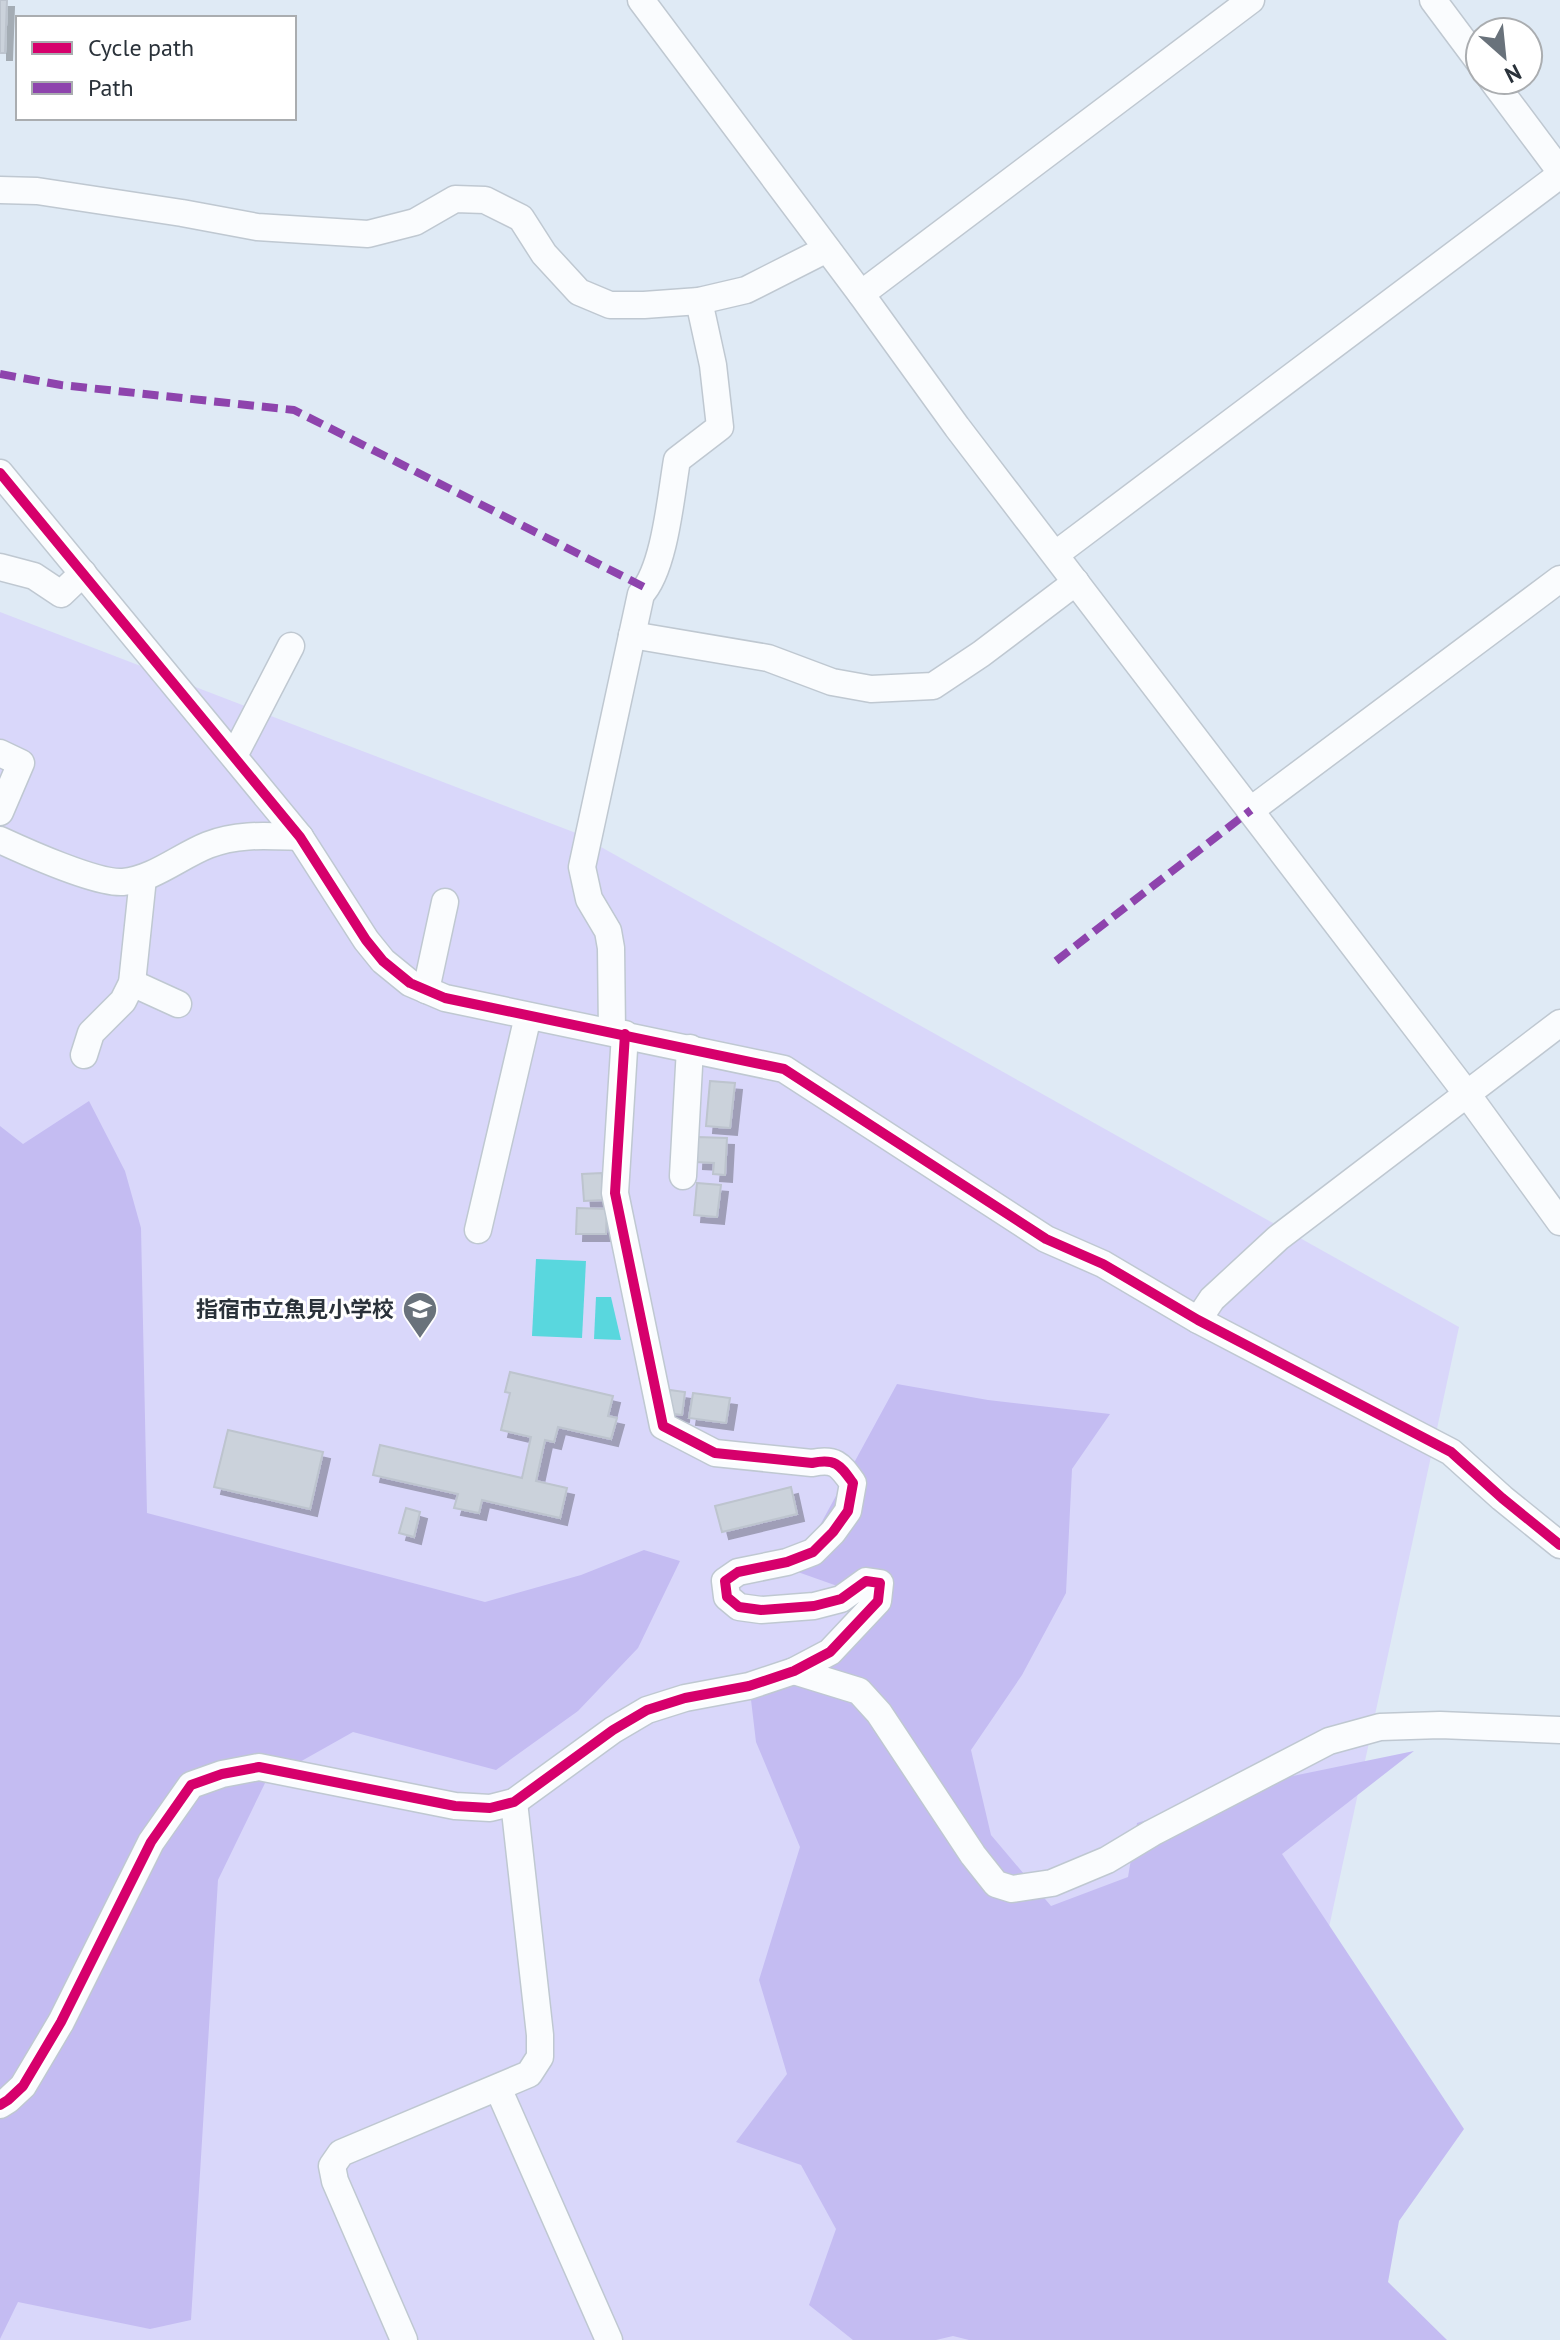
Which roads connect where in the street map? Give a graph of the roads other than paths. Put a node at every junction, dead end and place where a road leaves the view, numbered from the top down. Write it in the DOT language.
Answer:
graph roads {
  1 [pos="641,0"];
  2 [pos="1251,0"];
  3 [pos="1433,0"];
  4 [pos="1464,42"];
  5 [pos="1504,96"];
  6 [pos="1560,173"];
  7 [pos="0,190"];
  8 [pos="827,249"];
  9 [pos="861,294"];
  10 [pos="699,301"];
  11 [pos="0,473"];
  12 [pos="1056,554"];
  13 [pos="0,567"];
  14 [pos="83,573"];
  15 [pos="1560,579"];
  16 [pos="1076,582"];
  17 [pos="632,635"];
  18 [pos="291,646"];
  19 [pos="0,753"];
  20 [pos="234,756"];
  21 [pos="1251,810"];
  22 [pos="0,812"];
  23 [pos="300,837"];
  24 [pos="0,840"];
  25 [pos="143,878"];
  26 [pos="445,902"];
  27 [pos="132,983"];
  28 [pos="426,990"];
  29 [pos="178,1004"];
  30 [pos="528,1016"];
  31 [pos="1560,1023"];
  32 [pos="618,1033"];
  33 [pos="690,1048"];
  34 [pos="84,1055"];
  35 [pos="1467,1094"];
  36 [pos="683,1176"];
  37 [pos="1560,1222"];
  38 [pos="478,1230"];
  39 [pos="1198,1320"];
  40 [pos="1560,1545"];
  41 [pos="794,1671"];
  42 [pos="1560,1730"];
  43 [pos="514,1802"];
  44 [pos="498,2088"];
  45 [pos="0,2105"];
  46 [pos="404,2340"];
  47 [pos="609,2340"];
  1 -- 8 [label="street"];
  2 -- 9 [label="street"];
  3 -- 4 [label="street"];
  5 -- 6 [label="street"];
  6 -- 12 [label="street"];
  7 -- 10 [label="street"];
  8 -- 9 [label="street"];
  8 -- 10 [label="street"];
  9 -- 12 [label="street"];
  10 -- 17 [label="street"];
  11 -- 14 [label="street"];
  12 -- 16 [label="street"];
  13 -- 14 [label="street"];
  14 -- 20 [label="street"];
  15 -- 21 [label="street"];
  16 -- 17 [label="street"];
  16 -- 21 [label="street"];
  17 -- 32 [label="street"];
  18 -- 20 [label="street"];
  19 -- 22 [label="street"];
  20 -- 23 [label="street"];
  21 -- 35 [label="street"];
  23 -- 25 [label="street"];
  23 -- 28 [label="street"];
  24 -- 25 [label="street"];
  25 -- 27 [label="street"];
  26 -- 28 [label="street"];
  27 -- 29 [label="street"];
  27 -- 34 [label="street"];
  28 -- 30 [label="street"];
  30 -- 32 [label="street"];
  30 -- 38 [label="street"];
  31 -- 35 [label="street"];
  32 -- 33 [label="street"];
  32 -- 41 [label="street"];
  33 -- 36 [label="street"];
  33 -- 39 [label="street"];
  35 -- 37 [label="street"];
  35 -- 39 [label="street"];
  39 -- 40 [label="street"];
  41 -- 42 [label="street"];
  41 -- 43 [label="street"];
  43 -- 44 [label="street"];
  43 -- 45 [label="street"];
  44 -- 46 [label="street"];
  44 -- 47 [label="street"];
}
